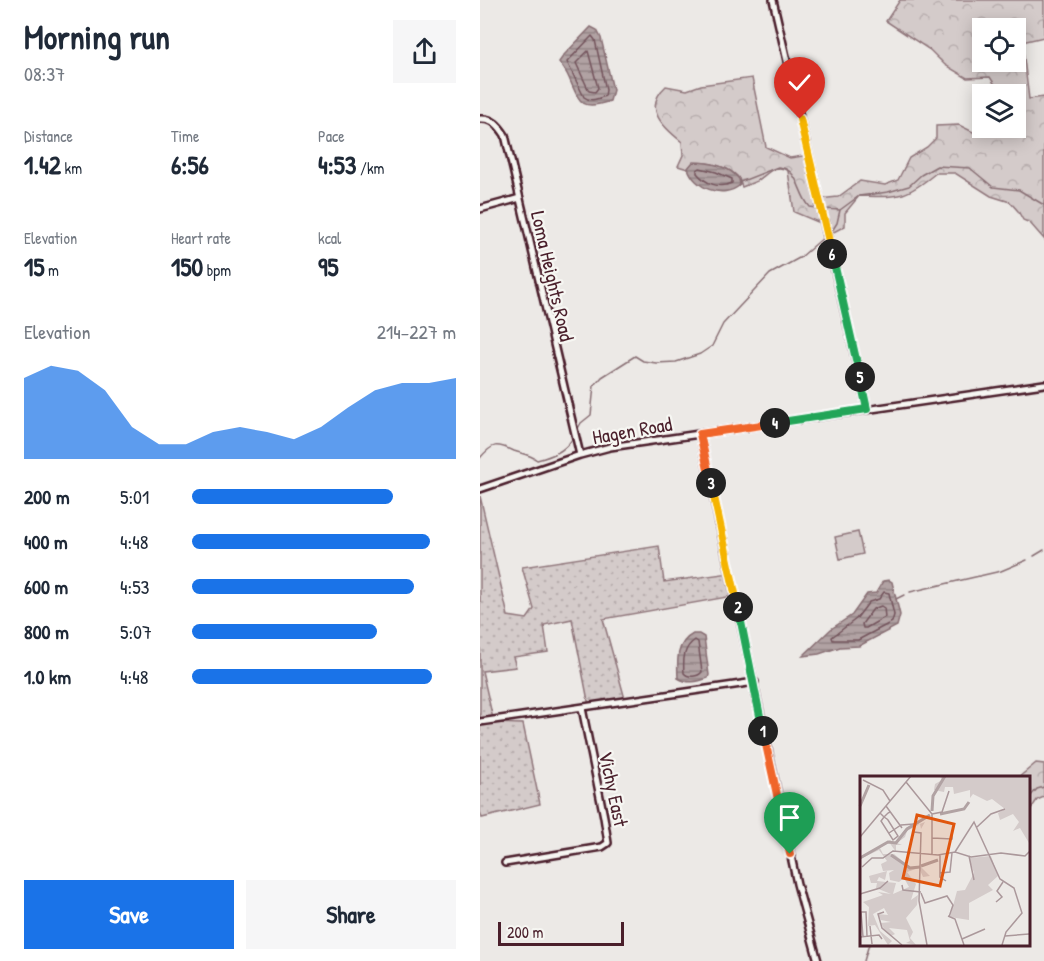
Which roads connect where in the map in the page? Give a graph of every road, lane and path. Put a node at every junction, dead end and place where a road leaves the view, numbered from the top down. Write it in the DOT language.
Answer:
graph roads {
  1 [pos="772,0"];
  2 [pos="480,119"];
  3 [pos="520,198"];
  4 [pos="480,209"];
  5 [pos="1044,384"];
  6 [pos="867,409"];
  7 [pos="700,434"];
  8 [pos="580,455"];
  9 [pos="480,489"];
  10 [pos="755,682"];
  11 [pos="582,708"];
  12 [pos="480,722"];
  13 [pos="505,863"];
  14 [pos="818,961"];
  1 -- 6 [label="street"];
  2 -- 3 [label="street, Loma Heights Road"];
  3 -- 4 [label="street"];
  3 -- 8 [label="street, Loma Heights Road"];
  5 -- 6 [label="street, Hagen Road"];
  6 -- 7 [label="street, Hagen Road"];
  7 -- 8 [label="street, Hagen Road"];
  7 -- 10 [label="street"];
  8 -- 9 [label="street, Hagen Road"];
  10 -- 11 [label="street"];
  10 -- 14 [label="street"];
  11 -- 12 [label="street"];
  11 -- 13 [label="street, Vichy East"];
}
